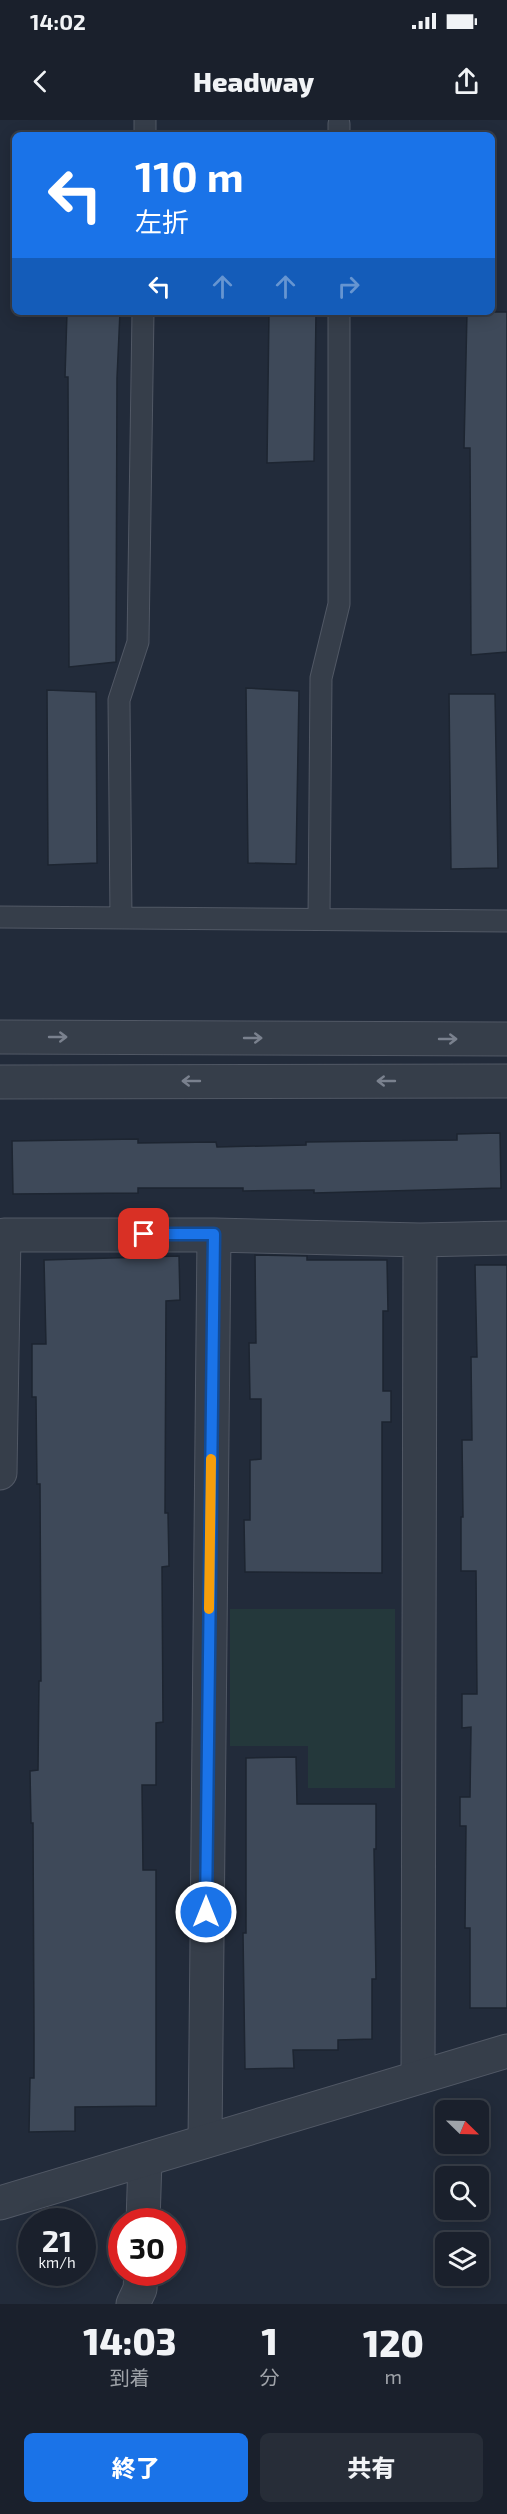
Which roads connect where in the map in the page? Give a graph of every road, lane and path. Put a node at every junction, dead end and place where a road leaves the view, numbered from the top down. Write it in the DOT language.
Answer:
graph roads {
  1 [pos="143,315"];
  2 [pos="339,315"];
  3 [pos="0,917"];
  4 [pos="122,918"];
  5 [pos="319,919"];
  6 [pos="507,921"];
  7 [pos="0,1037"];
  8 [pos="507,1039"];
  9 [pos="507,1081"];
  10 [pos="0,1082"];
  11 [pos="214,1234"];
  12 [pos="507,1238"];
  13 [pos="420,1240"];
  14 [pos="0,1473"];
  15 [pos="507,2051"];
  16 [pos="418,2077"];
  17 [pos="205,2141"];
  18 [pos="145,2160"];
  19 [pos="0,2203"];
  20 [pos="143,2208"];
  21 [pos="140,2286"];
  22 [pos="133,2304"];
  1 -- 4 [label="lane"];
  2 -- 5 [label="lane"];
  3 -- 4 [label="lane"];
  4 -- 5 [label="lane"];
  5 -- 6 [label="lane"];
  7 -- 8 [label="street, one-way"];
  9 -- 10 [label="street, one-way"];
  11 -- 13 [label="street"];
  11 -- 14 [label="street"];
  11 -- 17 [label="street"];
  12 -- 13 [label="street"];
  13 -- 16 [label="street"];
  15 -- 16 [label="street"];
  16 -- 17 [label="street"];
  17 -- 18 [label="street"];
  18 -- 19 [label="street"];
  18 -- 20 [label="street"];
  21 -- 22 [label="street"];
}
